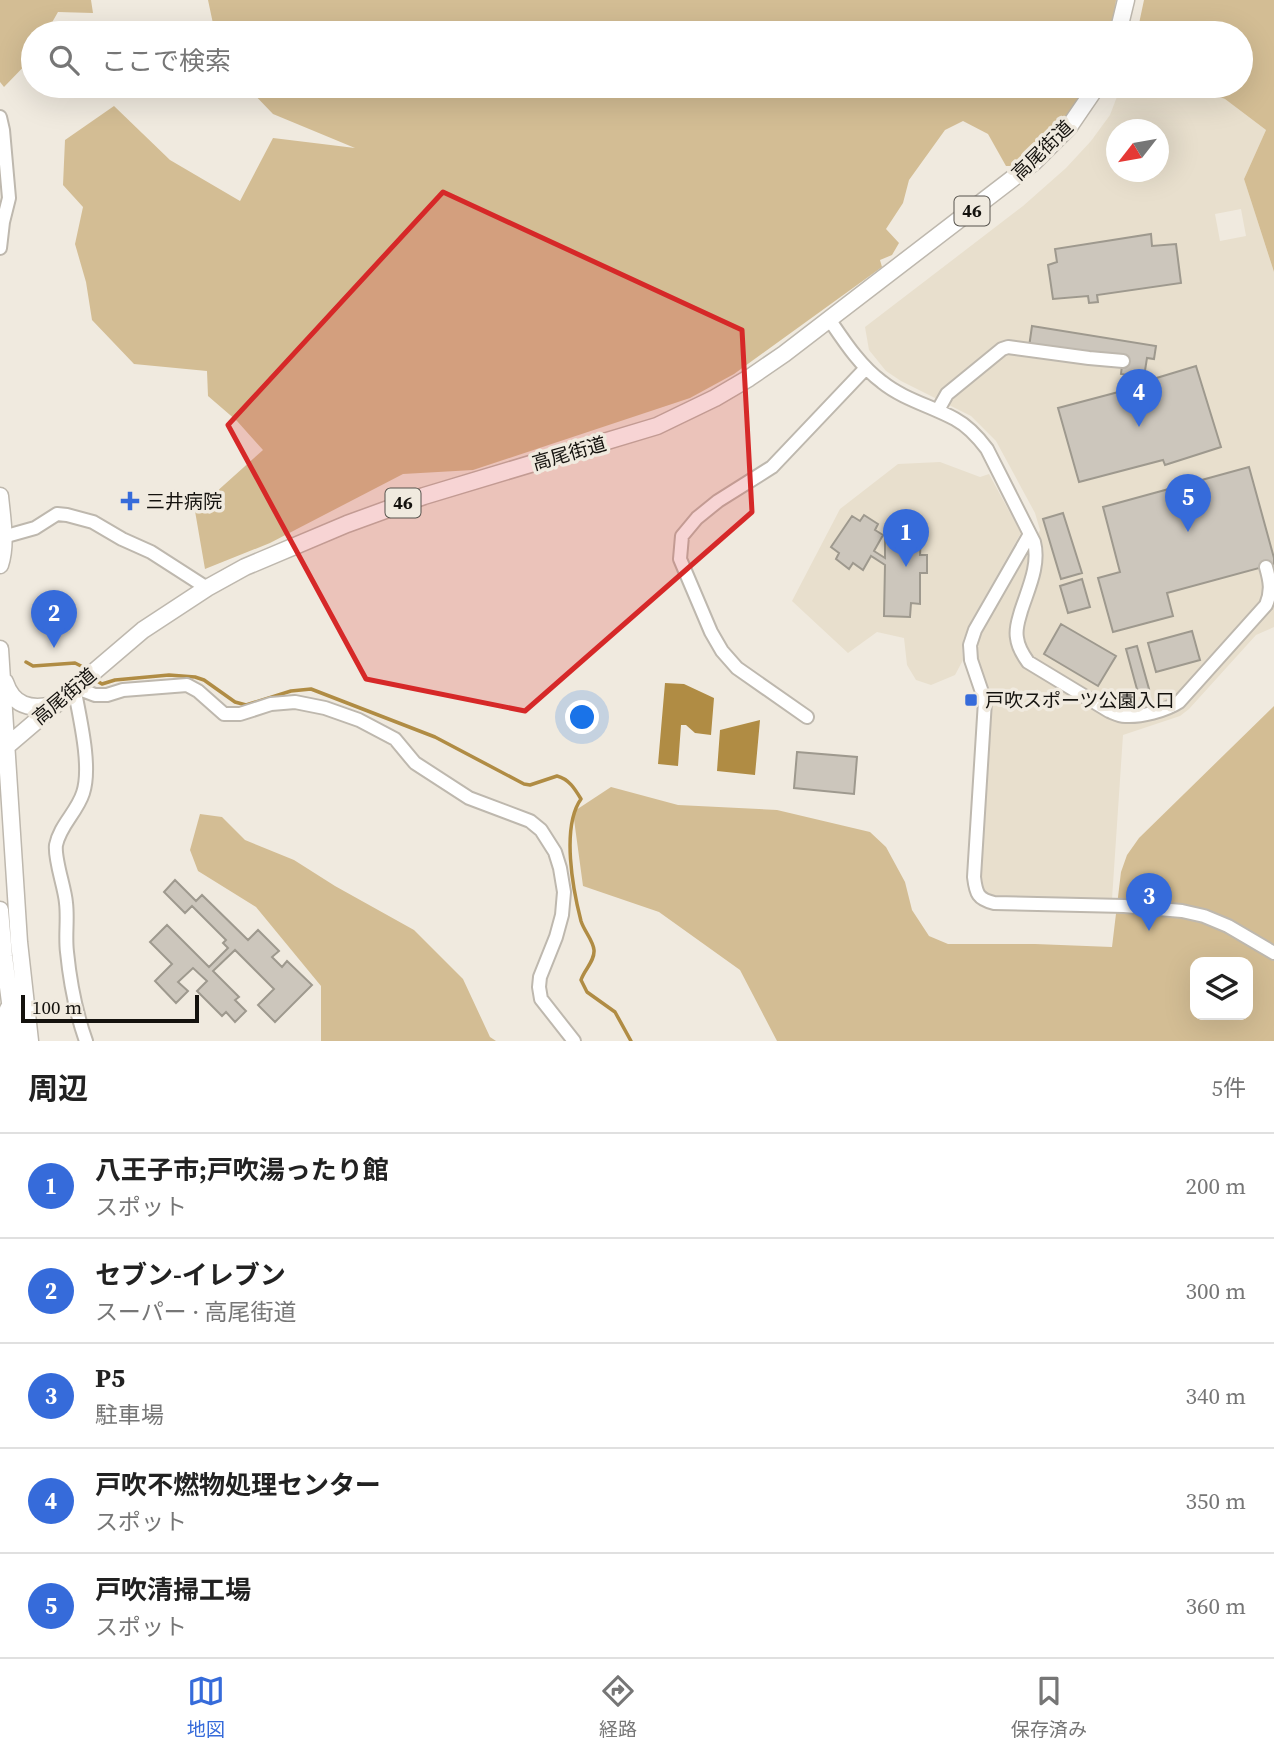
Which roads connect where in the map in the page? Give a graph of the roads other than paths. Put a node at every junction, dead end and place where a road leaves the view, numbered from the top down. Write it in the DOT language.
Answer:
graph roads {
  1 [pos="1126,0"];
  2 [pos="1121,21"];
  3 [pos="1089,98"];
  4 [pos="0,117"];
  5 [pos="3,160"];
  6 [pos="0,248"];
  7 [pos="829,319"];
  8 [pos="1123,361"];
  9 [pos="866,368"];
  10 [pos="938,411"];
  11 [pos="0,496"];
  12 [pos="1030,534"];
  13 [pos="3,537"];
  14 [pos="0,565"];
  15 [pos="1266,567"];
  16 [pos="207,587"];
  17 [pos="0,649"];
  18 [pos="2,673"];
  19 [pos="75,687"];
  20 [pos="53,705"];
  21 [pos="807,717"];
  22 [pos="3,748"];
  23 [pos="0,909"];
  24 [pos="1274,953"];
  25 [pos="9,1003"];
  26 [pos="1,1041"];
  27 [pos="15,1041"];
  28 [pos="30,1041"];
  29 [pos="86,1041"];
  30 [pos="574,1041"];
  1 -- 2 [label="main road"];
  3 -- 7 [label="main road, 高尾街道 / 46"];
  4 -- 5 [label="street"];
  5 -- 6 [label="street"];
  7 -- 9 [label="street"];
  7 -- 16 [label="main road, 高尾街道 / 46"];
  8 -- 10 [label="street"];
  9 -- 10 [label="street"];
  9 -- 21 [label="street"];
  10 -- 12 [label="street"];
  11 -- 13 [label="main road"];
  12 -- 15 [label="street"];
  12 -- 24 [label="street"];
  13 -- 14 [label="main road"];
  13 -- 16 [label="street"];
  16 -- 19 [label="main road, 高尾街道 / 46"];
  17 -- 18 [label="main road"];
  18 -- 20 [label="main road"];
  18 -- 22 [label="main road"];
  19 -- 20 [label="main road, 高尾街道 / 46"];
  19 -- 29 [label="street"];
  19 -- 30 [label="street"];
  20 -- 22 [label="main road, 高尾街道 / 46"];
  22 -- 28 [label="main road"];
  23 -- 25 [label="main road"];
  25 -- 26 [label="main road"];
  25 -- 27 [label="main road"];
}
